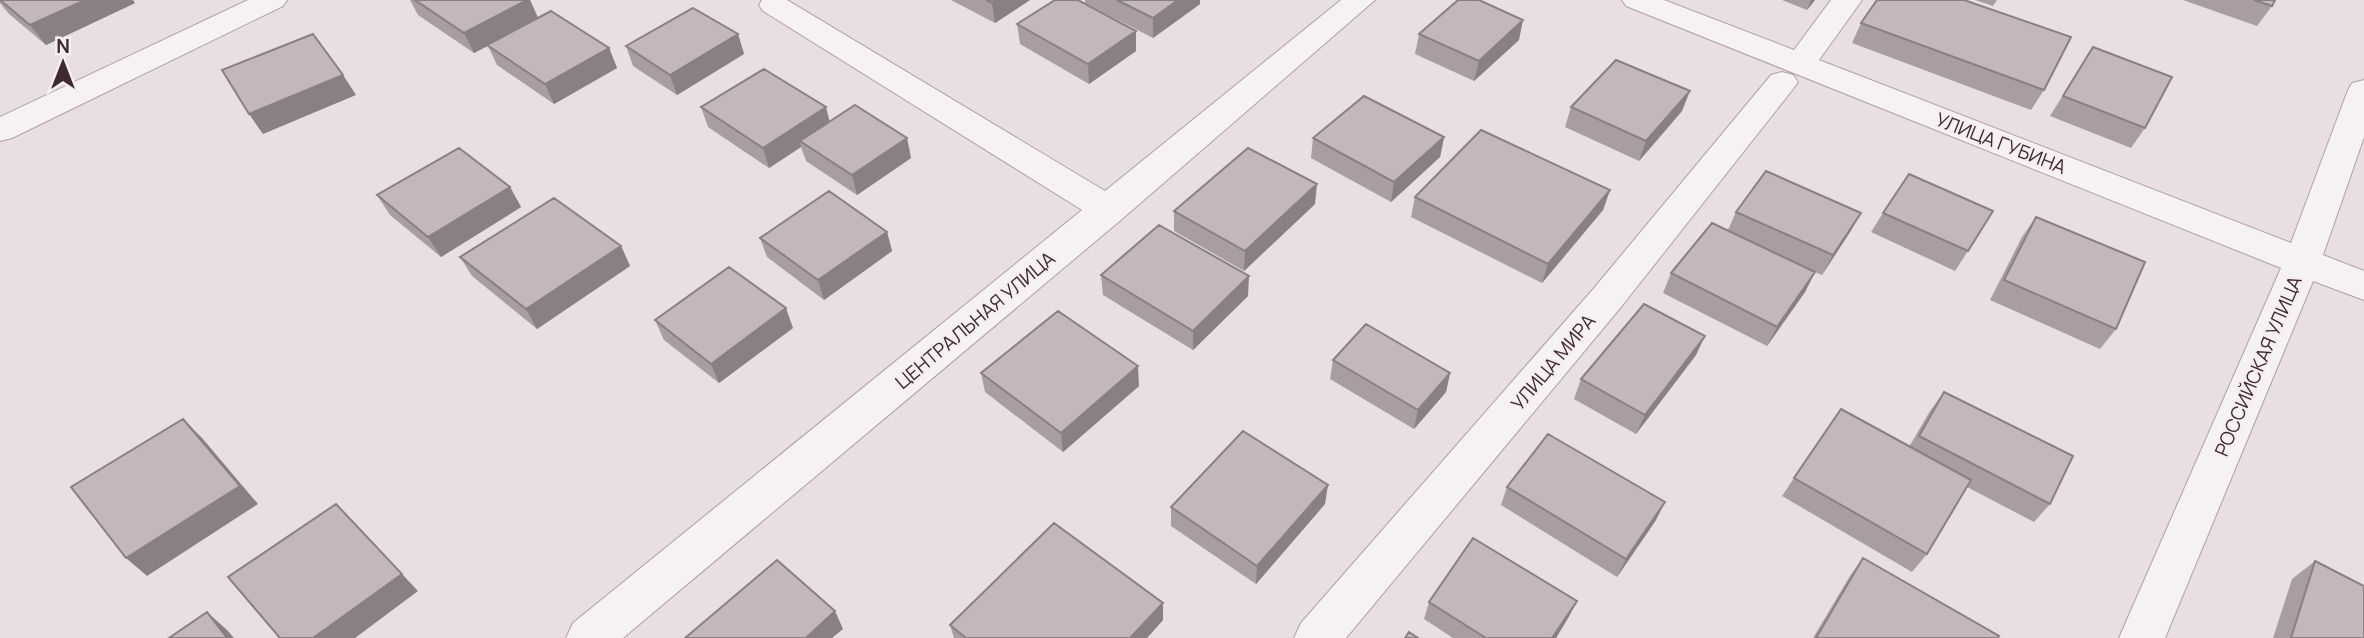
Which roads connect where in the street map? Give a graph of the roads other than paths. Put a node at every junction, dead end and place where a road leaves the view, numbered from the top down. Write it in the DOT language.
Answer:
graph roads {
  1 [pos="272,0"];
  2 [pos="1360,0"];
  3 [pos="1637,0"];
  4 [pos="1847,0"];
  5 [pos="774,5"];
  6 [pos="1791,73"];
  7 [pos="2364,90"];
  8 [pos="0,130"];
  9 [pos="1109,210"];
  10 [pos="2302,261"];
  11 [pos="2364,286"];
  12 [pos="590,638"];
  13 [pos="1317,638"];
  14 [pos="2142,638"];
  1 -- 8 [label="street"];
  2 -- 9 [label="street, ЦЕНТРАЛЬНАЯ УЛИЦА"];
  3 -- 6 [label="street, УЛИЦА ГУБИНА"];
  4 -- 6 [label="street, УЛИЦА МИРА"];
  5 -- 9 [label="street"];
  6 -- 10 [label="street, УЛИЦА ГУБИНА"];
  6 -- 13 [label="street, УЛИЦА МИРА"];
  7 -- 10 [label="street, РОССИЙСКАЯ УЛИЦА"];
  9 -- 12 [label="street, ЦЕНТРАЛЬНАЯ УЛИЦА"];
  10 -- 11 [label="street, УЛИЦА ГУБИНА"];
  10 -- 14 [label="street, РОССИЙСКАЯ УЛИЦА"];
}
